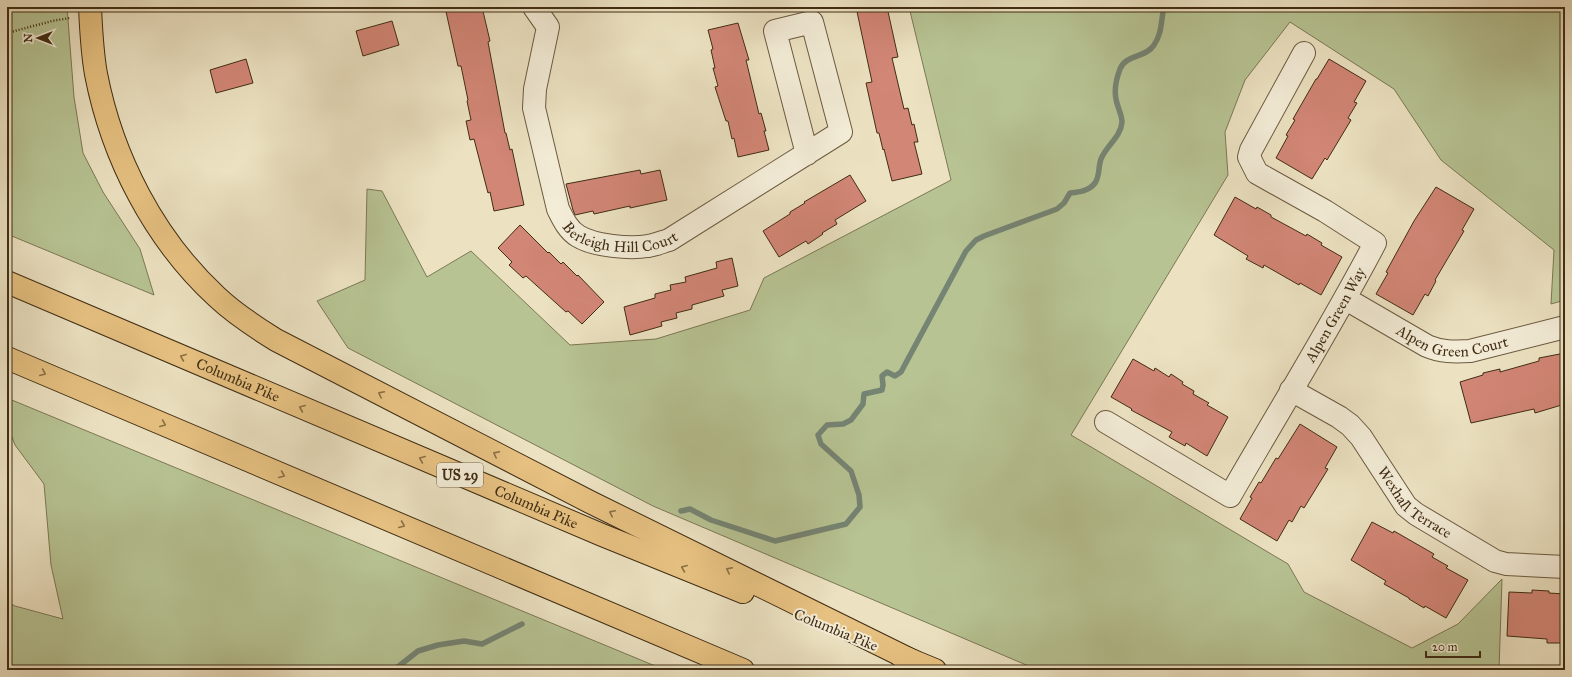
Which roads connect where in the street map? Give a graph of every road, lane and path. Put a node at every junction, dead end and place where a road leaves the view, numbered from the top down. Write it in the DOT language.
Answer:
graph roads {
  1 [pos="534,7"];
  2 [pos="90,11"];
  3 [pos="7,33"];
  4 [pos="1304,54"];
  5 [pos="807,154"];
  6 [pos="7,282"];
  7 [pos="1346,299"];
  8 [pos="1565,327"];
  9 [pos="7,358"];
  10 [pos="1291,390"];
  11 [pos="1106,422"];
  12 [pos="1565,567"];
  13 [pos="915,662"];
  14 [pos="743,670"];
  15 [pos="935,670"];
  1 -- 5 [label="street, Berleigh Hill Court"];
  2 -- 3 [label="path"];
  13 -- 2 [label="highway, one-way"];
  4 -- 7 [label="street, Alpen Green Way"];
  5 -- 5 [label="street, Berleigh Hill Court"];
  13 -- 6 [label="highway, Columbia Pike / US 29, one-way"];
  7 -- 8 [label="street, Alpen Green Court"];
  7 -- 10 [label="street, Alpen Green Way"];
  9 -- 14 [label="highway, one-way"];
  10 -- 11 [label="street, Alpen Green Way"];
  10 -- 12 [label="street, Wexhall Terrace"];
  13 -- 15 [label="highway, Columbia Pike / US 29"];
}
